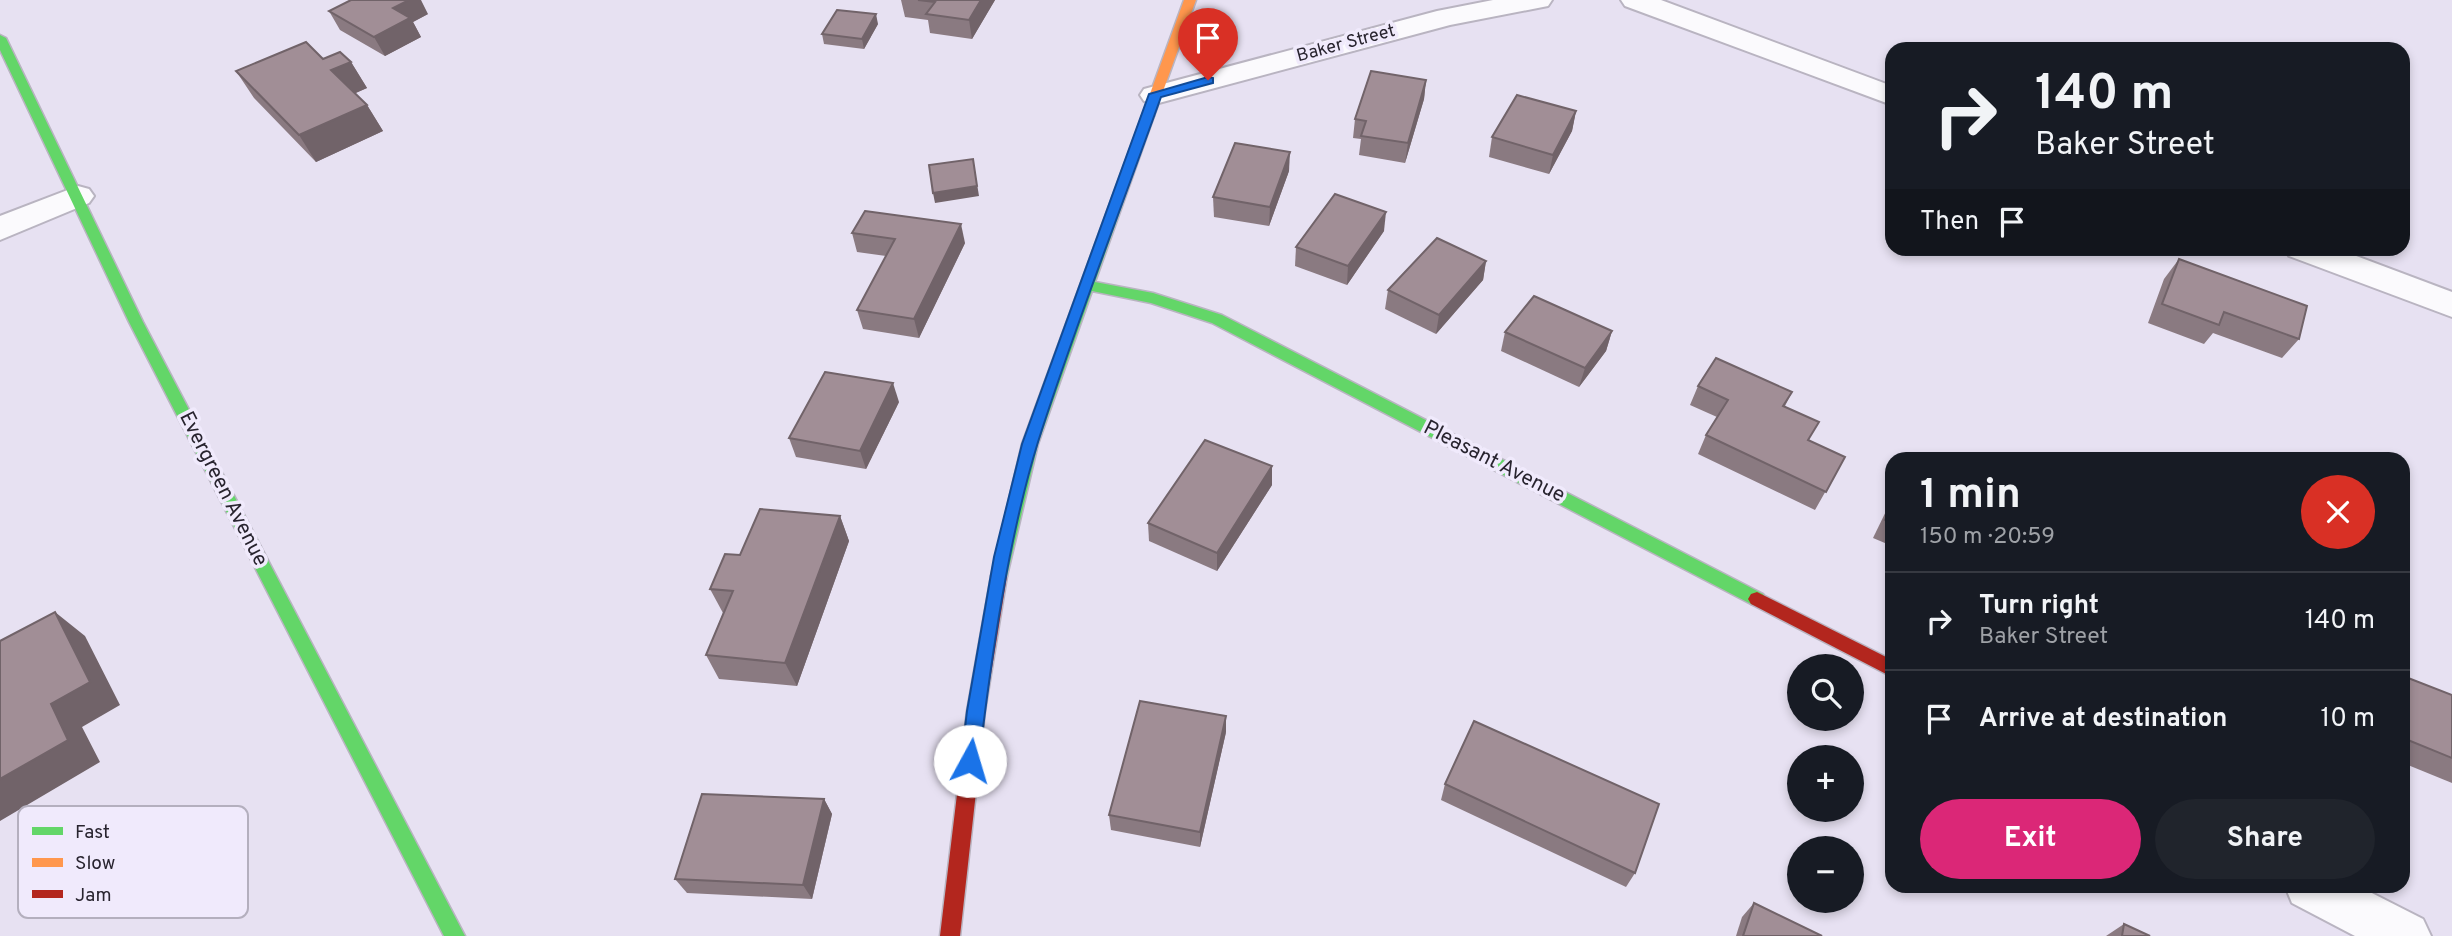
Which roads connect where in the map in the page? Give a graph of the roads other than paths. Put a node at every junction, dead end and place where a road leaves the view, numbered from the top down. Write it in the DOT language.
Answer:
graph roads {
  1 [pos="1189,0"];
  2 [pos="1472,0"];
  3 [pos="1538,0"];
  4 [pos="1635,0"];
  5 [pos="1447,17"];
  6 [pos="0,38"];
  7 [pos="1885,93"];
  8 [pos="1155,94"];
  9 [pos="78,196"];
  10 [pos="0,229"];
  11 [pos="2322,256"];
  12 [pos="1086,285"];
  13 [pos="2452,305"];
  14 [pos="1885,665"];
  15 [pos="2323,893"];
  16 [pos="455,936"];
  17 [pos="950,936"];
  18 [pos="2406,936"];
  1 -- 8 [label="street"];
  2 -- 5 [label="street"];
  3 -- 5 [label="street, Baker Street"];
  4 -- 7 [label="street"];
  5 -- 8 [label="street, Baker Street"];
  6 -- 9 [label="street, Evergreen Avenue"];
  8 -- 12 [label="street"];
  9 -- 10 [label="street"];
  9 -- 16 [label="street, Evergreen Avenue"];
  11 -- 13 [label="street"];
  12 -- 14 [label="street, Pleasant Avenue"];
  12 -- 17 [label="street"];
  15 -- 18 [label="street"];
}
